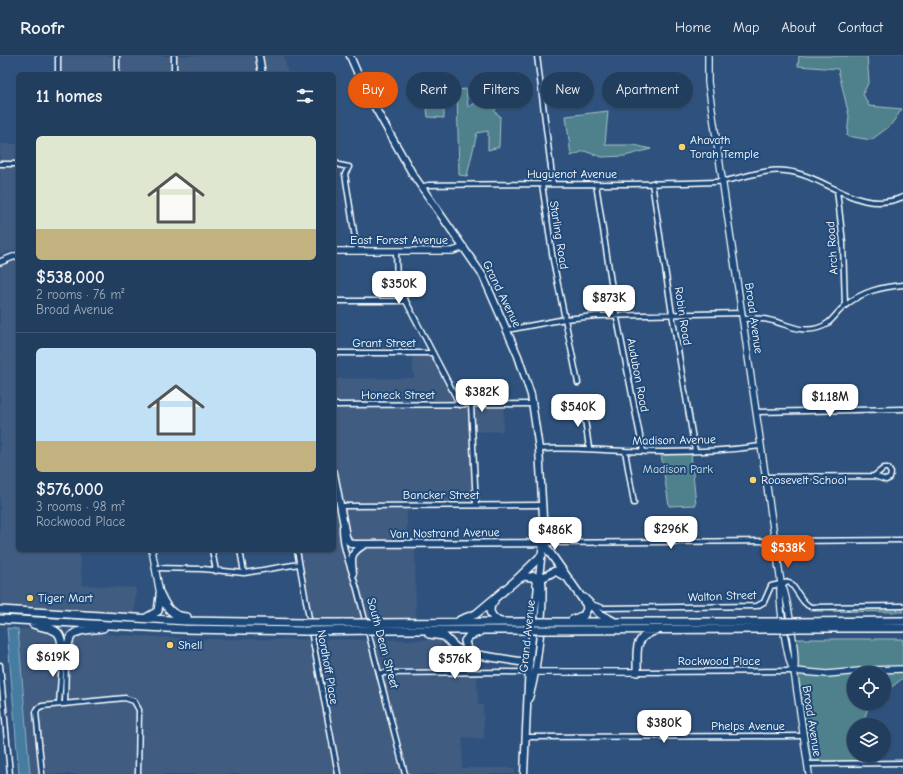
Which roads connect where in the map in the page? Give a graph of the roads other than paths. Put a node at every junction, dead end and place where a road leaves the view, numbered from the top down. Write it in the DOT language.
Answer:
graph roads {
  1 [pos="58,56"];
  2 [pos="117,56"];
  3 [pos="174,56"];
  4 [pos="259,56"];
  5 [pos="350,56"];
  6 [pos="537,56"];
  7 [pos="708,56"];
  8 [pos="58,72"];
  9 [pos="117,72"];
  10 [pos="174,72"];
  11 [pos="262,72"];
  12 [pos="336,162"];
  13 [pos="0,164"];
  14 [pos="16,164"];
  15 [pos="723,181"];
  16 [pos="652,183"];
  17 [pos="542,184"];
  18 [pos="553,184"];
  19 [pos="596,184"];
  20 [pos="421,187"];
  21 [pos="837,190"];
  22 [pos="903,198"];
  23 [pos="464,247"];
  24 [pos="336,250"];
  25 [pos="357,251"];
  26 [pos="396,251"];
  27 [pos="16,256"];
  28 [pos="0,262"];
  29 [pos="903,285"];
  30 [pos="336,301"];
  31 [pos="406,301"];
  32 [pos="845,305"];
  33 [pos="672,314"];
  34 [pos="617,316"];
  35 [pos="742,316"];
  36 [pos="565,319"];
  37 [pos="507,330"];
  38 [pos="433,352"];
  39 [pos="336,353"];
  40 [pos="578,383"];
  41 [pos="533,404"];
  42 [pos="336,405"];
  43 [pos="460,405"];
  44 [pos="471,405"];
  45 [pos="583,406"];
  46 [pos="903,409"];
  47 [pos="756,412"];
  48 [pos="761,446"];
  49 [pos="589,448"];
  50 [pos="539,449"];
  51 [pos="625,451"];
  52 [pos="643,451"];
  53 [pos="695,451"];
  54 [pos="874,476"];
  55 [pos="765,477"];
  56 [pos="336,484"];
  57 [pos="634,503"];
  58 [pos="476,505"];
  59 [pos="543,505"];
  60 [pos="340,506"];
  61 [pos="342,518"];
  62 [pos="903,540"];
  63 [pos="348,541"];
  64 [pos="774,541"];
  65 [pos="543,543"];
  66 [pos="365,545"];
  67 [pos="152,552"];
  68 [pos="212,552"];
  69 [pos="240,552"];
  70 [pos="297,552"];
  71 [pos="542,555"];
  72 [pos="299,564"];
  73 [pos="155,568"];
  74 [pos="216,571"];
  75 [pos="244,573"];
  76 [pos="353,574"];
  77 [pos="540,578"];
  78 [pos="567,578"];
  79 [pos="514,582"];
  80 [pos="781,583"];
  81 [pos="160,594"];
  82 [pos="500,594"];
  83 [pos="581,596"];
  84 [pos="589,602"];
  85 [pos="903,606"];
  86 [pos="2,610"];
  87 [pos="143,619"];
  88 [pos="3,620"];
  89 [pos="19,620"];
  90 [pos="903,621"];
  91 [pos="500,622"];
  92 [pos="564,622"];
  93 [pos="615,622"];
  94 [pos="216,623"];
  95 [pos="449,623"];
  96 [pos="780,625"];
  97 [pos="795,625"];
  98 [pos="120,626"];
  99 [pos="524,626"];
  100 [pos="305,627"];
  101 [pos="374,627"];
  102 [pos="903,628"];
  103 [pos="625,629"];
  104 [pos="659,629"];
  105 [pos="407,630"];
  106 [pos="484,630"];
  107 [pos="637,649"];
  108 [pos="477,654"];
  109 [pos="64,662"];
  110 [pos="529,662"];
  111 [pos="0,665"];
  112 [pos="903,669"];
  113 [pos="794,671"];
  114 [pos="531,672"];
  115 [pos="637,672"];
  116 [pos="379,673"];
  117 [pos="59,704"];
  118 [pos="65,704"];
  119 [pos="803,736"];
  120 [pos="526,737"];
  121 [pos="903,762"];
  122 [pos="808,764"];
  123 [pos="10,774"];
  124 [pos="42,774"];
  125 [pos="138,774"];
  126 [pos="338,774"];
  127 [pos="405,774"];
  128 [pos="524,774"];
  129 [pos="809,774"];
  1 -- 8 [label="street"];
  2 -- 9 [label="street"];
  3 -- 10 [label="street"];
  4 -- 11 [label="main road"];
  5 -- 20 [label="main road, Grand Avenue"];
  6 -- 18 [label="street"];
  7 -- 15 [label="street, Broad Avenue"];
  12 -- 25 [label="street"];
  13 -- 14 [label="street"];
  15 -- 16 [label="street, Huguenot Avenue"];
  15 -- 21 [label="street, Huguenot Avenue"];
  15 -- 35 [label="street, Broad Avenue"];
  16 -- 19 [label="street, Huguenot Avenue"];
  16 -- 33 [label="street, Robin Road"];
  17 -- 18 [label="street, Huguenot Avenue"];
  17 -- 20 [label="street, Huguenot Avenue"];
  17 -- 36 [label="street, Starling Road"];
  18 -- 19 [label="street, Huguenot Avenue"];
  19 -- 34 [label="street, Audubon Road"];
  20 -- 23 [label="main road, Grand Avenue"];
  21 -- 22 [label="street, Huguenot Avenue"];
  21 -- 32 [label="street, Arch Road"];
  23 -- 26 [label="street, East Forest Avenue"];
  23 -- 37 [label="main road, Grand Avenue"];
  24 -- 25 [label="street, East Forest Avenue"];
  25 -- 26 [label="street, East Forest Avenue"];
  26 -- 31 [label="street"];
  27 -- 28 [label="street"];
  29 -- 32 [label="street"];
  30 -- 31 [label="street"];
  31 -- 38 [label="street"];
  32 -- 35 [label="street"];
  33 -- 34 [label="street"];
  33 -- 35 [label="street"];
  33 -- 53 [label="street, Robin Road"];
  34 -- 36 [label="street"];
  34 -- 52 [label="street, Audubon Road"];
  35 -- 47 [label="street, Broad Avenue"];
  36 -- 37 [label="street"];
  36 -- 40 [label="street, Starling Road"];
  37 -- 41 [label="main road, Grand Avenue"];
  38 -- 39 [label="street, Grant Street"];
  38 -- 43 [label="street"];
  41 -- 44 [label="street, Honeck Street"];
  41 -- 50 [label="main road, Grand Avenue"];
  42 -- 43 [label="street, Honeck Street"];
  43 -- 44 [label="street, Honeck Street"];
  44 -- 58 [label="street"];
  45 -- 49 [label="street"];
  46 -- 47 [label="street"];
  47 -- 48 [label="street, Broad Avenue"];
  48 -- 53 [label="street, Madison Avenue"];
  48 -- 55 [label="street, Broad Avenue"];
  49 -- 50 [label="street, Madison Avenue"];
  49 -- 51 [label="street, Madison Avenue"];
  50 -- 59 [label="main road, Grand Avenue"];
  51 -- 52 [label="street, Madison Avenue"];
  51 -- 57 [label="street"];
  52 -- 53 [label="street, Madison Avenue"];
  54 -- 55 [label="street"];
  55 -- 64 [label="street, Broad Avenue"];
  56 -- 60 [label="main road, South Dean Street"];
  58 -- 59 [label="street, Bancker Street"];
  58 -- 60 [label="street, Bancker Street"];
  59 -- 65 [label="main road, Grand Avenue"];
  60 -- 61 [label="main road, South Dean Street"];
  61 -- 63 [label="main road, South Dean Street"];
  61 -- 76 [label="street, South Dean Street"];
  62 -- 64 [label="street, Van Nostrand Avenue"];
  63 -- 66 [label="main road, Van Nostrand Avenue"];
  64 -- 65 [label="street, Van Nostrand Avenue"];
  64 -- 80 [label="street, Broad Avenue"];
  65 -- 66 [label="main road, Van Nostrand Avenue"];
  65 -- 71 [label="main road, Grand Avenue"];
  65 -- 78 [label="highway"];
  66 -- 76 [label="main road"];
  67 -- 73 [label="street"];
  68 -- 74 [label="street"];
  69 -- 75 [label="street"];
  70 -- 72 [label="street, Nordhoff Place"];
  71 -- 77 [label="main road, Grand Avenue"];
  71 -- 79 [label="highway"];
  72 -- 75 [label="street"];
  72 -- 126 [label="street, Nordhoff Place"];
  73 -- 74 [label="street"];
  73 -- 81 [label="street"];
  74 -- 75 [label="street"];
  76 -- 116 [label="street, South Dean Street"];
  77 -- 78 [label="highway"];
  77 -- 79 [label="highway"];
  77 -- 110 [label="main road, Grand Avenue"];
  77 -- 114 [label="main road, Grand Avenue"];
  78 -- 83 [label="highway"];
  79 -- 82 [label="highway"];
  80 -- 84 [label="street, Walton Street"];
  80 -- 85 [label="street"];
  80 -- 113 [label="street, Broad Avenue"];
  81 -- 87 [label="highway"];
  81 -- 94 [label="highway"];
  82 -- 91 [label="highway"];
  82 -- 95 [label="highway"];
  83 -- 84 [label="highway"];
  83 -- 92 [label="highway"];
  84 -- 93 [label="highway"];
  86 -- 87 [label="highway"];
  87 -- 94 [label="highway"];
  88 -- 89 [label="highway"];
  89 -- 98 [label="highway"];
  89 -- 109 [label="highway"];
  90 -- 97 [label="highway"];
  91 -- 95 [label="highway"];
  91 -- 99 [label="highway"];
  92 -- 93 [label="highway"];
  92 -- 99 [label="highway, bridge"];
  93 -- 96 [label="highway"];
  94 -- 100 [label="highway"];
  95 -- 101 [label="highway"];
  96 -- 97 [label="highway, bridge"];
  96 -- 104 [label="highway"];
  97 -- 102 [label="highway"];
  98 -- 100 [label="highway"];
  98 -- 109 [label="highway"];
  99 -- 103 [label="highway, bridge"];
  99 -- 106 [label="highway"];
  100 -- 101 [label="highway, bridge"];
  101 -- 105 [label="highway"];
  103 -- 104 [label="highway"];
  103 -- 107 [label="highway"];
  104 -- 107 [label="highway"];
  105 -- 106 [label="highway"];
  105 -- 108 [label="highway"];
  106 -- 108 [label="highway"];
  107 -- 115 [label="highway"];
  108 -- 110 [label="highway"];
  109 -- 117 [label="street"];
  109 -- 118 [label="street"];
  110 -- 114 [label="main road, Grand Avenue"];
  111 -- 123 [label="street"];
  112 -- 113 [label="street, Rockwood Place"];
  113 -- 115 [label="street, Rockwood Place"];
  113 -- 119 [label="street, Broad Avenue"];
  114 -- 115 [label="street, Rockwood Place"];
  114 -- 116 [label="street, Rockwood Place"];
  114 -- 120 [label="main road, Grand Avenue"];
  116 -- 127 [label="street, South Dean Street"];
  117 -- 118 [label="street"];
  117 -- 124 [label="street"];
  118 -- 125 [label="street"];
  119 -- 120 [label="street, Phelps Avenue"];
  119 -- 122 [label="street, Broad Avenue"];
  120 -- 128 [label="main road, Grand Avenue"];
  121 -- 122 [label="street"];
  122 -- 129 [label="street, Broad Avenue"];
}
